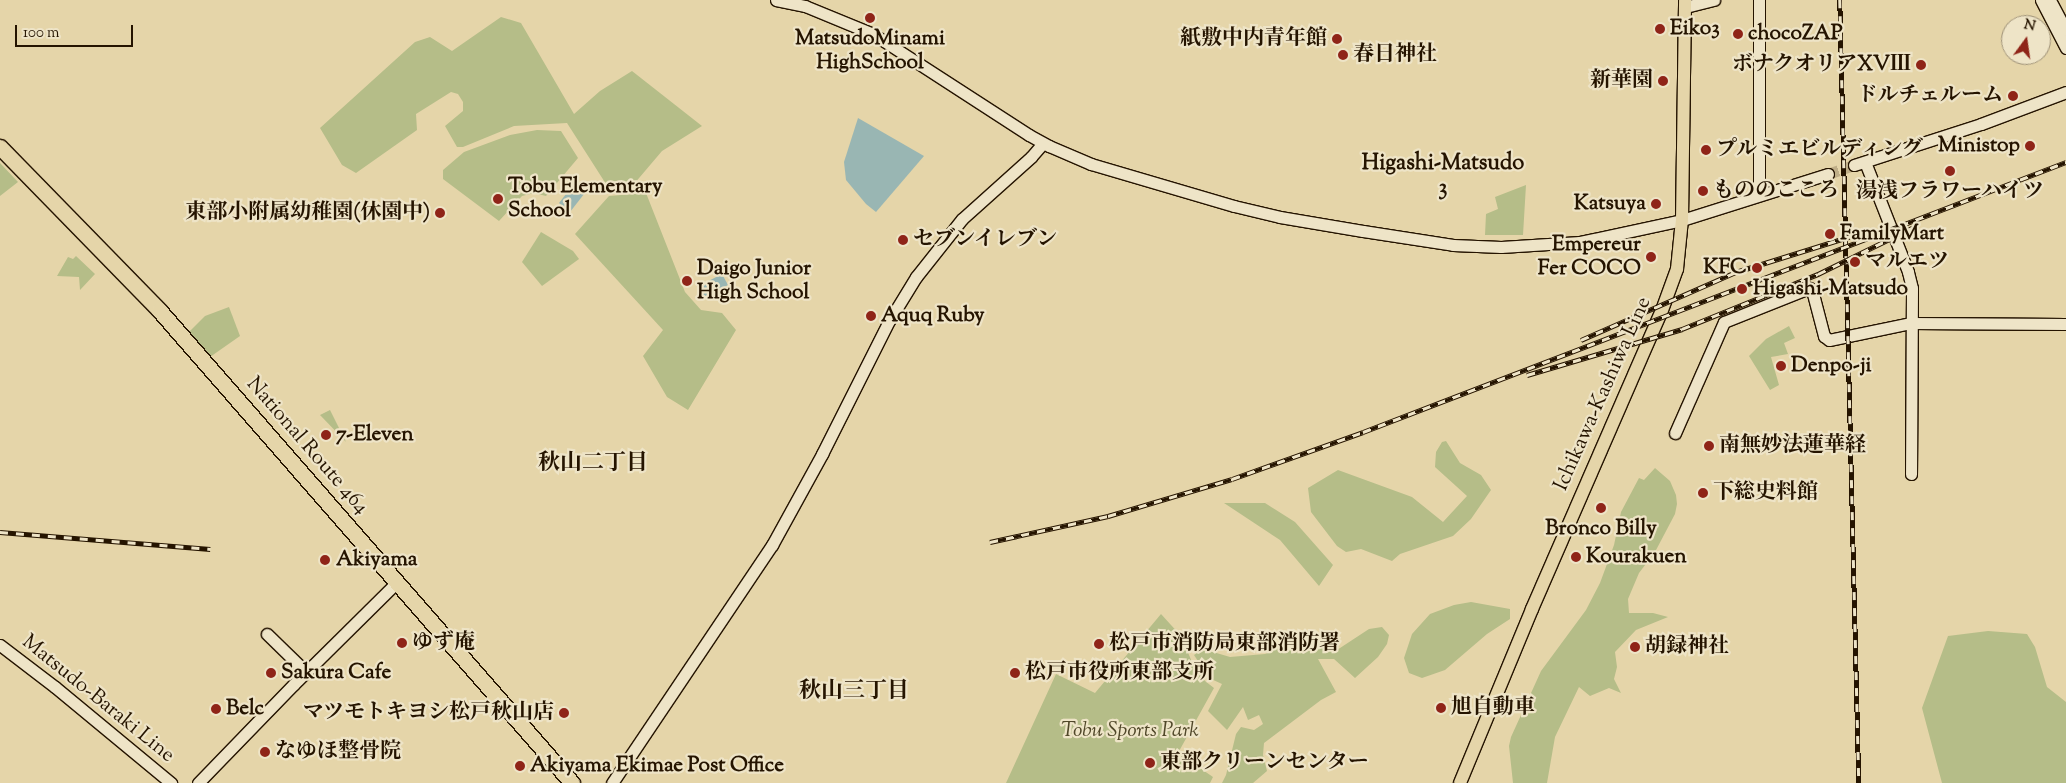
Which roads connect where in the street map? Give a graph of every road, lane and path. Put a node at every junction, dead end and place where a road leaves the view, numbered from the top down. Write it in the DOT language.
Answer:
graph roads {
  1 [pos="776,0"];
  2 [pos="1714,0"];
  3 [pos="1759,0"];
  4 [pos="2041,0"];
  5 [pos="2050,0"];
  6 [pos="1685,4"];
  7 [pos="2066,30"];
  8 [pos="2066,48"];
  9 [pos="2066,92"];
  10 [pos="1043,143"];
  11 [pos="0,147"];
  12 [pos="1828,174"];
  13 [pos="1759,195"];
  14 [pos="1682,220"];
  15 [pos="1911,323"];
  16 [pos="2066,324"];
  17 [pos="1676,433"];
  18 [pos="1911,474"];
  19 [pos="397,582"];
  20 [pos="267,634"];
  21 [pos="0,645"];
  22 [pos="306,672"];
  23 [pos="171,783"];
  24 [pos="198,783"];
  25 [pos="572,783"];
  26 [pos="612,783"];
  27 [pos="1460,783"];
  1 -- 10 [label="street"];
  2 -- 6 [label="street"];
  3 -- 13 [label="street"];
  4 -- 8 [label="street"];
  5 -- 7 [label="street"];
  6 -- 14 [label="main road, Ichikawa-Kashiwa Line"];
  9 -- 15 [label="street"];
  10 -- 14 [label="street"];
  10 -- 26 [label="street"];
  11 -- 19 [label="highway, National Route 464"];
  12 -- 13 [label="street"];
  13 -- 14 [label="street"];
  14 -- 27 [label="main road, Ichikawa-Kashiwa Line"];
  15 -- 16 [label="street"];
  15 -- 17 [label="street"];
  15 -- 18 [label="street"];
  19 -- 22 [label="street"];
  19 -- 25 [label="highway, National Route 464"];
  20 -- 22 [label="street"];
  21 -- 23 [label="street, Matsudo-Baraki Line"];
  22 -- 24 [label="street"];
}
